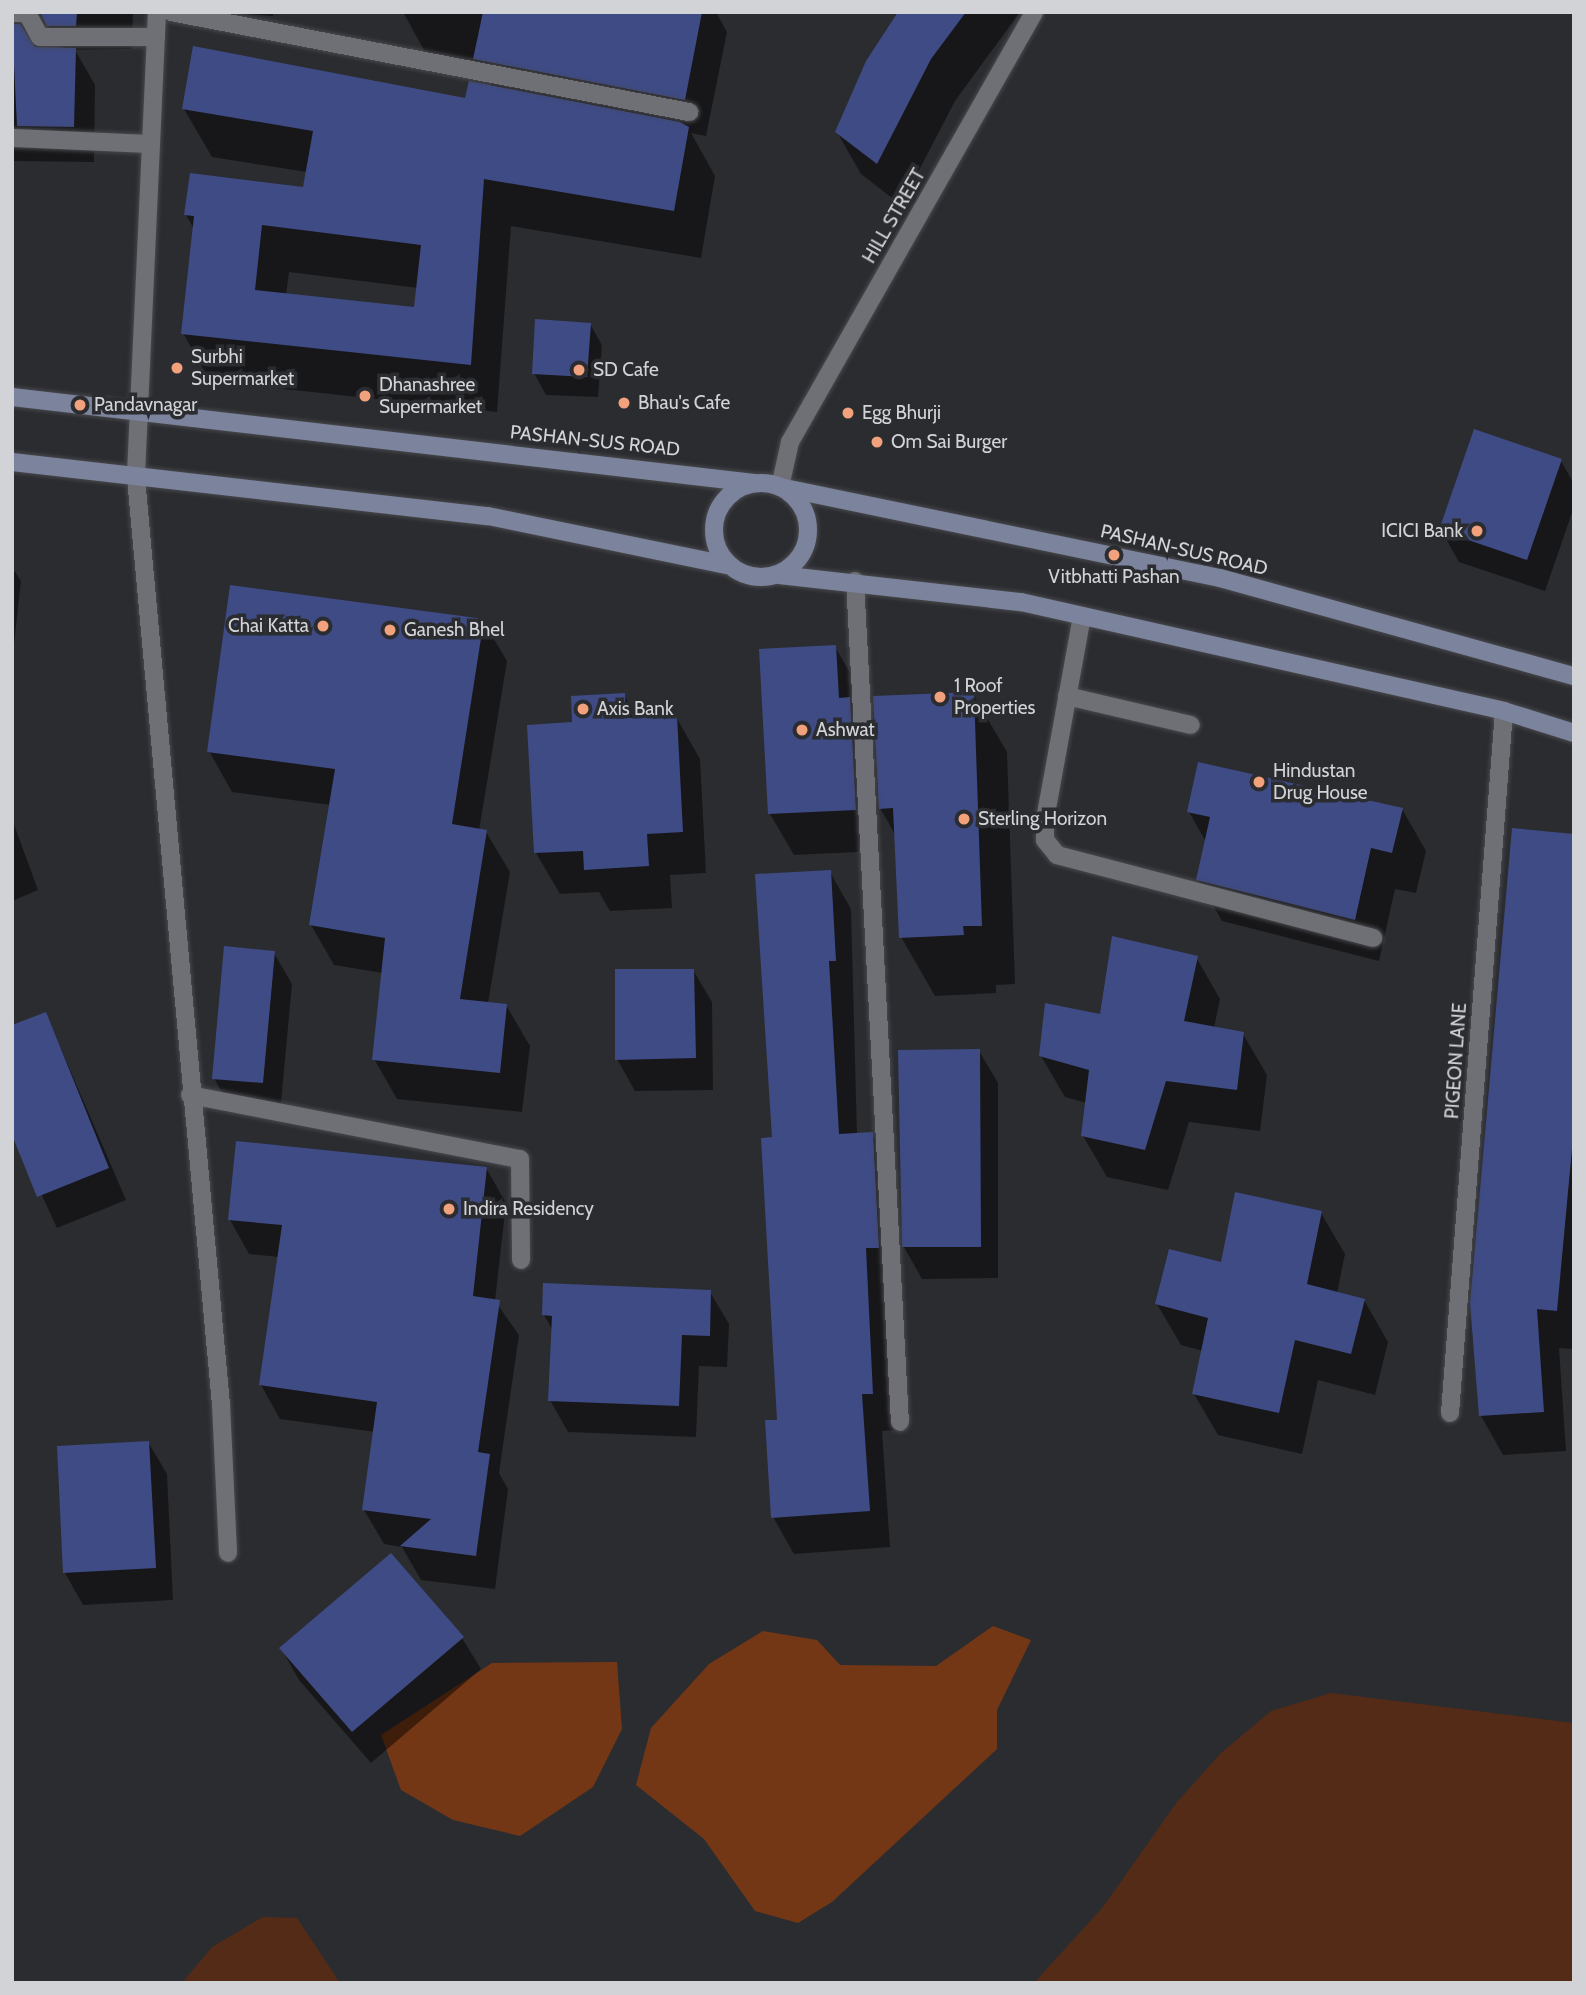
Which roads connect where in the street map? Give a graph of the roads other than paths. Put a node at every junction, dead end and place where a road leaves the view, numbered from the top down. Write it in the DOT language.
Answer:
graph roads {
  1 [pos="157,12"];
  2 [pos="171,12"];
  3 [pos="1034,12"];
  4 [pos="12,13"];
  5 [pos="156,37"];
  6 [pos="689,112"];
  7 [pos="12,138"];
  8 [pos="151,144"];
  9 [pos="12,397"];
  10 [pos="139,410"];
  11 [pos="12,463"];
  12 [pos="136,478"];
  13 [pos="754,483"];
  14 [pos="780,486"];
  15 [pos="727,565"];
  16 [pos="779,575"];
  17 [pos="855,581"];
  18 [pos="1082,616"];
  19 [pos="1574,676"];
  20 [pos="1068,696"];
  21 [pos="1504,711"];
  22 [pos="1191,725"];
  23 [pos="1574,733"];
  24 [pos="1373,938"];
  25 [pos="190,1095"];
  26 [pos="521,1260"];
  27 [pos="1450,1413"];
  28 [pos="900,1422"];
  29 [pos="228,1553"];
  1 -- 5 [label="street"];
  2 -- 6 [label="street"];
  3 -- 14 [label="street, HILL STREET"];
  4 -- 5 [label="street"];
  5 -- 8 [label="street"];
  7 -- 8 [label="street"];
  8 -- 10 [label="street"];
  9 -- 10 [label="main road, PASHAN-SUS ROAD"];
  10 -- 12 [label="street"];
  10 -- 13 [label="main road, PASHAN-SUS ROAD"];
  11 -- 12 [label="main road"];
  12 -- 15 [label="main road"];
  12 -- 25 [label="street"];
  13 -- 14 [label="main road"];
  13 -- 15 [label="main road"];
  14 -- 16 [label="main road"];
  14 -- 19 [label="main road, PASHAN-SUS ROAD"];
  15 -- 16 [label="main road"];
  16 -- 17 [label="main road"];
  17 -- 18 [label="main road"];
  17 -- 28 [label="street"];
  18 -- 20 [label="street"];
  18 -- 21 [label="main road"];
  20 -- 22 [label="street"];
  20 -- 24 [label="street"];
  21 -- 23 [label="main road"];
  21 -- 27 [label="street, PIGEON LANE"];
  25 -- 26 [label="street"];
  25 -- 29 [label="street"];
}
